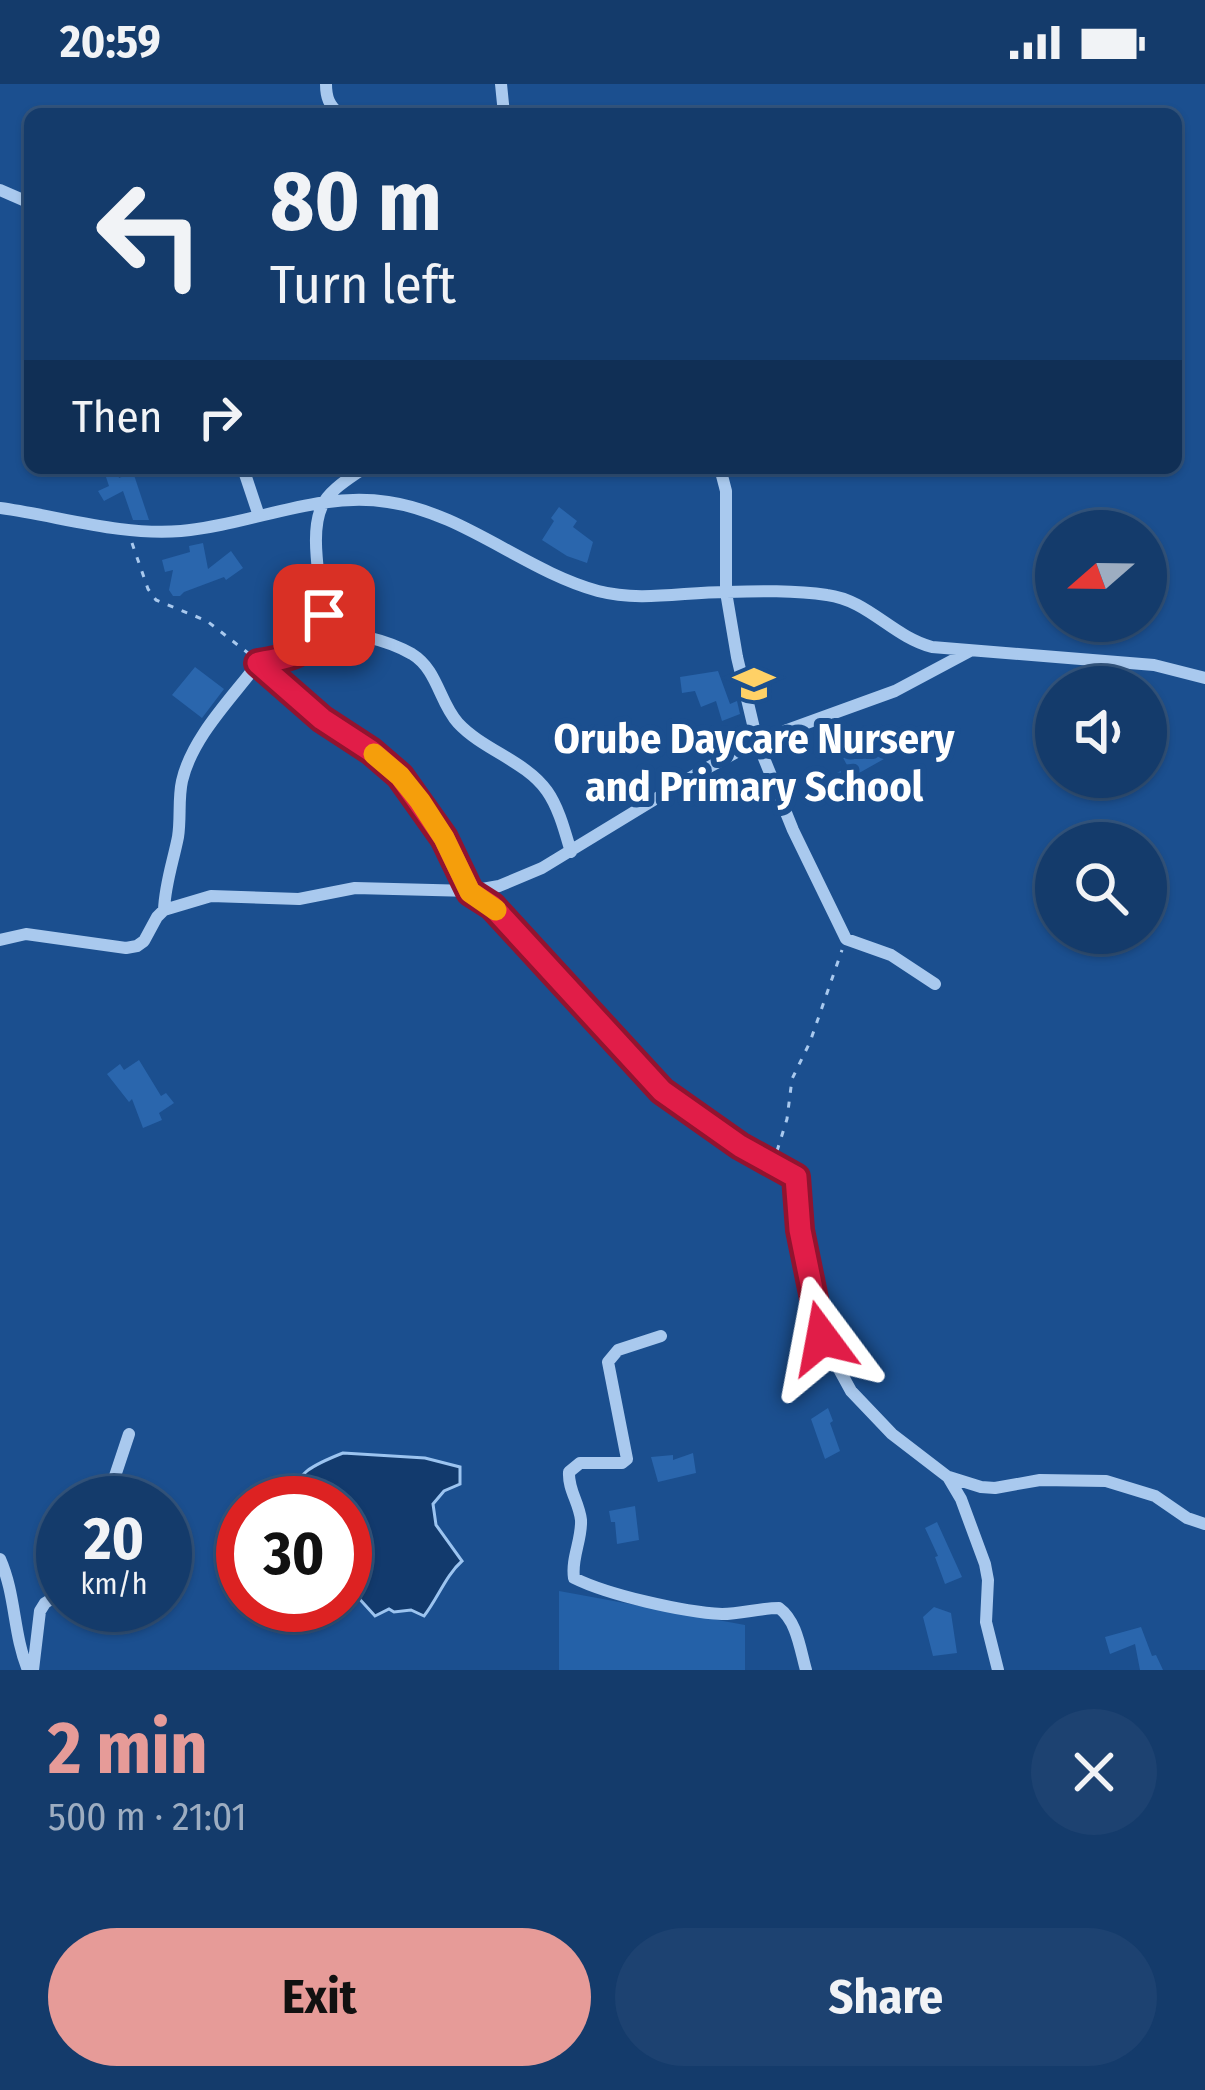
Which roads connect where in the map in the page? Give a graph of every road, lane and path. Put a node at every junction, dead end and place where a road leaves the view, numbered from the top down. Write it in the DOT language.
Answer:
graph roads {
  1 [pos="244,474"];
  2 [pos="357,474"];
  3 [pos="722,474"];
  4 [pos="323,502"];
  5 [pos="0,508"];
  6 [pos="260,516"];
  7 [pos="128,530"];
  8 [pos="726,592"];
  9 [pos="322,630"];
  10 [pos="971,651"];
  11 [pos="258,663"];
  12 [pos="1205,678"];
  13 [pos="757,741"];
  14 [pos="571,852"];
  15 [pos="500,886"];
  16 [pos="470,892"];
  17 [pos="492,906"];
  18 [pos="164,910"];
  19 [pos="846,939"];
  20 [pos="0,940"];
  21 [pos="934,984"];
  22 [pos="773,1164"];
  23 [pos="662,1336"];
  24 [pos="129,1434"];
  25 [pos="115,1476"];
  26 [pos="948,1477"];
  27 [pos="1205,1524"];
  28 [pos="0,1559"];
  29 [pos="36,1632"];
  30 [pos="30,1670"];
  31 [pos="806,1670"];
  32 [pos="998,1670"];
  1 -- 6 [label="street"];
  2 -- 4 [label="street"];
  3 -- 8 [label="street"];
  4 -- 6 [label="street"];
  4 -- 8 [label="street"];
  4 -- 9 [label="street"];
  5 -- 7 [label="street"];
  6 -- 7 [label="street"];
  7 -- 11 [label="path"];
  8 -- 10 [label="street"];
  8 -- 13 [label="street"];
  9 -- 11 [label="street"];
  9 -- 14 [label="street"];
  10 -- 12 [label="street"];
  10 -- 13 [label="street"];
  11 -- 16 [label="street"];
  11 -- 18 [label="street"];
  13 -- 14 [label="street"];
  13 -- 19 [label="street"];
  14 -- 15 [label="street"];
  15 -- 16 [label="street"];
  15 -- 17 [label="street"];
  16 -- 17 [label="street"];
  16 -- 18 [label="street"];
  17 -- 22 [label="street"];
  18 -- 20 [label="street"];
  19 -- 21 [label="street"];
  19 -- 22 [label="path"];
  22 -- 26 [label="street"];
  23 -- 31 [label="street"];
  24 -- 25 [label="street"];
  26 -- 27 [label="street"];
  26 -- 32 [label="street"];
  28 -- 30 [label="street"];
  29 -- 30 [label="street"];
}
